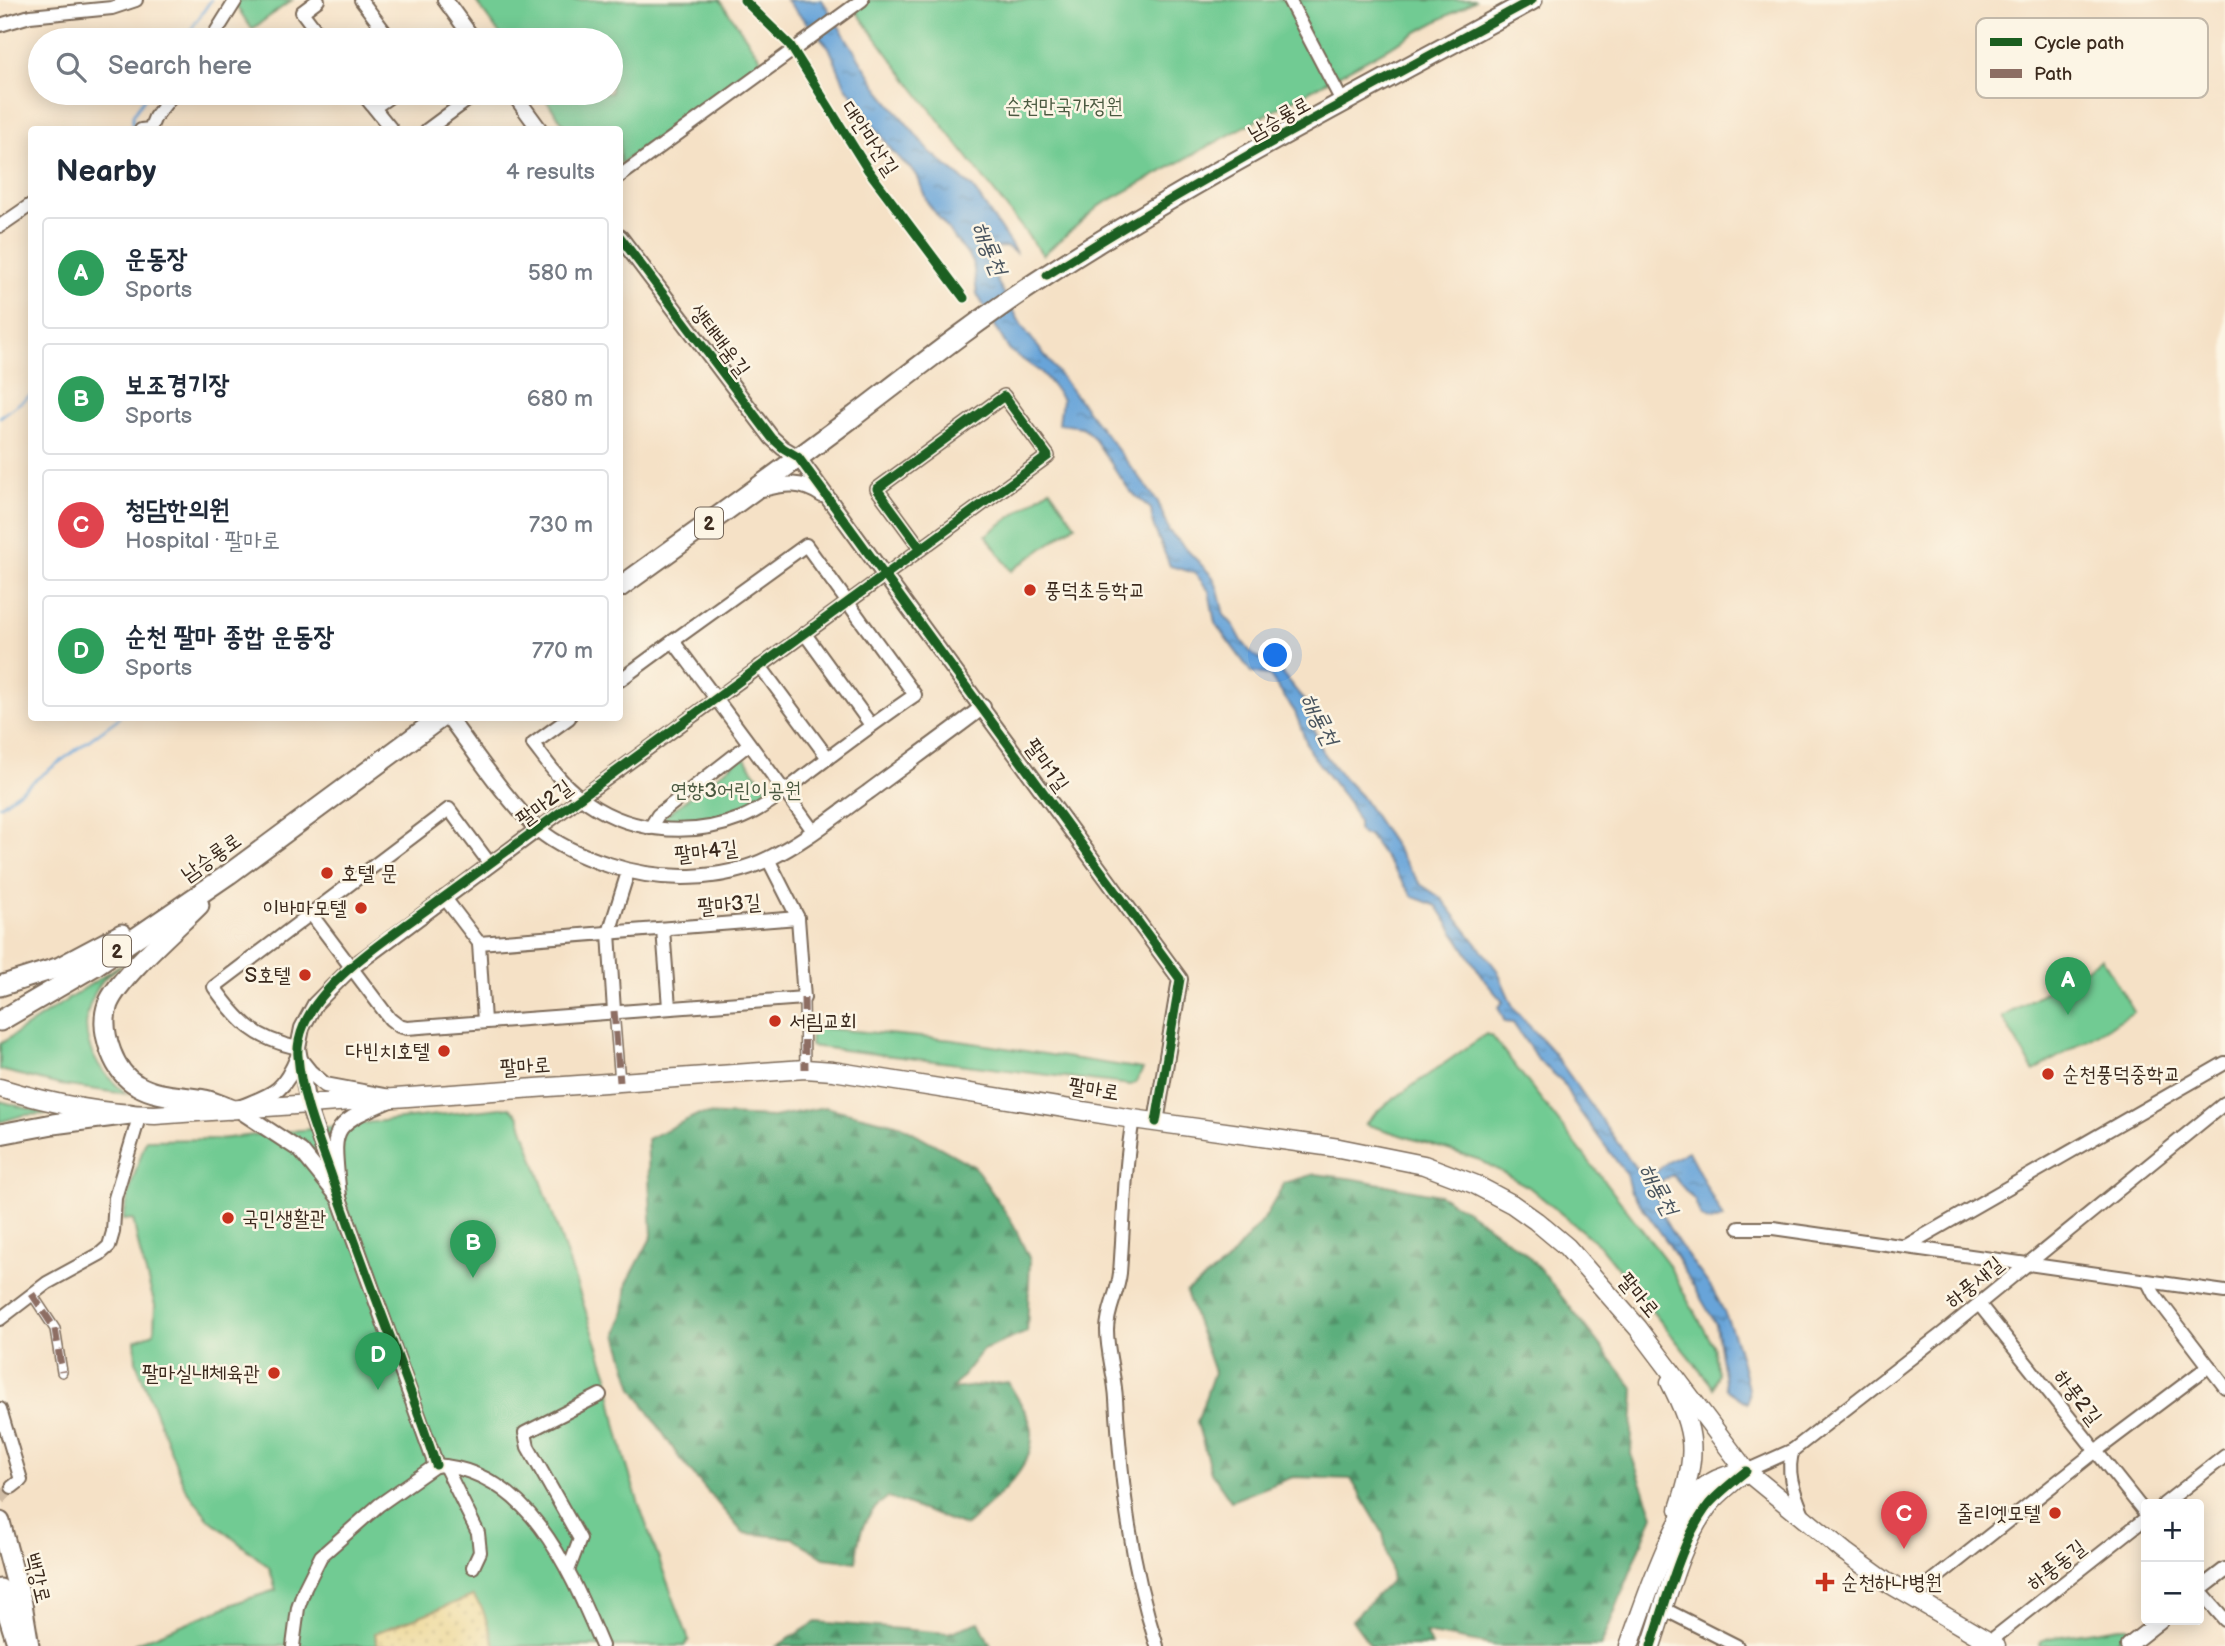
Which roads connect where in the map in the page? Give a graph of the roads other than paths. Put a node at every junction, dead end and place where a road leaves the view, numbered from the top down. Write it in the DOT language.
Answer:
graph roads {
  1 [pos="136,0"];
  2 [pos="236,0"];
  3 [pos="318,0"];
  4 [pos="361,0"];
  5 [pos="445,0"];
  6 [pos="862,0"];
  7 [pos="1289,0"];
  8 [pos="1532,0"];
  9 [pos="0,24"];
  10 [pos="218,28"];
  11 [pos="314,28"];
  12 [pos="382,28"];
  13 [pos="465,28"];
  14 [pos="1343,103"];
  15 [pos="164,105"];
  16 [pos="373,105"];
  17 [pos="461,105"];
  18 [pos="522,105"];
  19 [pos="151,126"];
  20 [pos="389,126"];
  21 [pos="432,126"];
  22 [pos="537,126"];
  23 [pos="623,174"];
  24 [pos="28,207"];
  25 [pos="0,226"];
  26 [pos="623,241"];
  27 [pos="798,457"];
  28 [pos="754,491"];
  29 [pos="829,499"];
  30 [pos="921,548"];
  31 [pos="885,575"];
  32 [pos="623,585"];
  33 [pos="848,602"];
  34 [pos="804,634"];
  35 [pos="673,641"];
  36 [pos="761,666"];
  37 [pos="623,678"];
  38 [pos="716,698"];
  39 [pos="983,707"];
  40 [pos="436,721"];
  41 [pos="451,721"];
  42 [pos="565,721"];
  43 [pos="872,725"];
  44 [pos="749,744"];
  45 [pos="828,758"];
  46 [pos="785,791"];
  47 [pos="580,797"];
  48 [pos="650,828"];
  49 [pos="538,829"];
  50 [pos="814,832"];
  51 [pos="768,859"];
  52 [pos="490,864"];
  53 [pos="628,872"];
  54 [pos="229,874"];
  55 [pos="444,897"];
  56 [pos="310,914"];
  57 [pos="798,918"];
  58 [pos="663,929"];
  59 [pos="609,933"];
  60 [pos="479,943"];
  61 [pos="351,968"];
  62 [pos="0,986"];
  63 [pos="804,998"];
  64 [pos="669,1007"];
  65 [pos="614,1011"];
  66 [pos="0,1021"];
  67 [pos="484,1021"];
  68 [pos="298,1052"];
  69 [pos="2225,1063"];
  70 [pos="805,1069"];
  71 [pos="620,1082"];
  72 [pos="0,1088"];
  73 [pos="395,1098"];
  74 [pos="308,1105"];
  75 [pos="234,1109"];
  76 [pos="2223,1110"];
  77 [pos="135,1114"];
  78 [pos="1133,1119"];
  79 [pos="1156,1122"];
  80 [pos="0,1134"];
  81 [pos="339,1198"];
  82 [pos="1739,1228"];
  83 [pos="1906,1247"];
  84 [pos="2025,1264"];
  85 [pos="2148,1282"];
  86 [pos="2225,1292"];
  87 [pos="32,1294"];
  88 [pos="1979,1304"];
  89 [pos="0,1319"];
  90 [pos="1650,1344"];
  91 [pos="2208,1366"];
  92 [pos="62,1372"];
  93 [pos="2225,1387"];
  94 [pos="600,1395"];
  95 [pos="0,1409"];
  96 [pos="1793,1450"];
  97 [pos="2096,1451"];
  98 [pos="2225,1456"];
  99 [pos="441,1465"];
  100 [pos="1746,1471"];
  101 [pos="12,1487"];
  102 [pos="2170,1499"];
  103 [pos="2141,1510"];
  104 [pos="1805,1520"];
  105 [pos="2141,1520"];
  106 [pos="0,1522"];
  107 [pos="1668,1542"];
  108 [pos="473,1567"];
  109 [pos="2225,1570"];
  110 [pos="568,1571"];
  111 [pos="2204,1584"];
  112 [pos="0,1589"];
  113 [pos="2204,1592"];
  114 [pos="1911,1598"];
  115 [pos="1664,1609"];
  116 [pos="2225,1620"];
  117 [pos="2155,1625"];
  118 [pos="1993,1644"];
  119 [pos="18,1646"];
  120 [pos="29,1646"];
  121 [pos="293,1646"];
  122 [pos="602,1646"];
  123 [pos="1157,1646"];
  124 [pos="1629,1646"];
  125 [pos="1651,1646"];
  126 [pos="1737,1646"];
  127 [pos="2129,1646"];
  1 -- 9 [label="street"];
  2 -- 10 [label="street"];
  3 -- 11 [label="street"];
  4 -- 12 [label="street"];
  5 -- 13 [label="street"];
  6 -- 23 [label="street"];
  7 -- 14 [label="street"];
  8 -- 14 [label="main road, 남승룡로 / 2"];
  14 -- 27 [label="main road, 남승룡로 / 2"];
  15 -- 19 [label="street"];
  16 -- 20 [label="street"];
  17 -- 21 [label="street"];
  18 -- 22 [label="street"];
  24 -- 25 [label="street"];
  26 -- 27 [label="street, 생태배움길"];
  27 -- 28 [label="main road, 남승룡로 / 2"];
  27 -- 29 [label="street, 팔마1길"];
  28 -- 29 [label="street"];
  28 -- 32 [label="main road, 남승룡로 / 2"];
  29 -- 31 [label="street, 팔마1길"];
  30 -- 30 [label="street, 팔마2길"];
  30 -- 31 [label="street, 팔마2길"];
  31 -- 33 [label="street, 팔마2길"];
  31 -- 39 [label="street, 팔마1길"];
  33 -- 34 [label="street, 팔마2길"];
  33 -- 35 [label="street"];
  33 -- 43 [label="street"];
  34 -- 36 [label="street, 팔마2길"];
  34 -- 43 [label="street"];
  35 -- 37 [label="street"];
  35 -- 38 [label="street"];
  36 -- 38 [label="street, 팔마2길"];
  36 -- 45 [label="street"];
  38 -- 44 [label="street"];
  38 -- 47 [label="street, 팔마2길"];
  39 -- 50 [label="street, 팔마4길"];
  39 -- 79 [label="street, 팔마1길"];
  40 -- 54 [label="main road, 남승룡로 / 2"];
  41 -- 49 [label="street, 팔마4길"];
  42 -- 47 [label="street"];
  43 -- 45 [label="street"];
  44 -- 46 [label="street"];
  44 -- 48 [label="street"];
  45 -- 46 [label="street"];
  46 -- 48 [label="street"];
  46 -- 50 [label="street"];
  47 -- 48 [label="street"];
  47 -- 49 [label="street, 팔마2길"];
  49 -- 52 [label="street, 팔마2길"];
  49 -- 53 [label="street, 팔마4길"];
  50 -- 51 [label="street, 팔마4길"];
  51 -- 53 [label="street, 팔마4길"];
  51 -- 57 [label="street"];
  52 -- 55 [label="street, 팔마2길"];
  52 -- 56 [label="street"];
  53 -- 59 [label="street"];
  54 -- 62 [label="main road"];
  54 -- 66 [label="main road, 남승룡로 / 2"];
  54 -- 75 [label="main road"];
  55 -- 60 [label="street"];
  55 -- 61 [label="street, 팔마2길"];
  56 -- 61 [label="street"];
  56 -- 68 [label="street"];
  57 -- 58 [label="street, 팔마3길"];
  57 -- 63 [label="street"];
  58 -- 59 [label="street, 팔마3길"];
  58 -- 64 [label="street"];
  59 -- 60 [label="street, 팔마3길"];
  59 -- 65 [label="street"];
  60 -- 67 [label="street"];
  61 -- 67 [label="street"];
  61 -- 68 [label="street, 팔마2길"];
  63 -- 64 [label="street"];
  63 -- 70 [label="street"];
  64 -- 65 [label="street"];
  65 -- 67 [label="street"];
  65 -- 71 [label="street"];
  68 -- 73 [label="street"];
  68 -- 74 [label="street, 팔마2길"];
  68 -- 75 [label="street"];
  69 -- 83 [label="street"];
  70 -- 71 [label="main road, 팔마로"];
  70 -- 78 [label="main road, 팔마로"];
  71 -- 73 [label="main road, 팔마로"];
  72 -- 77 [label="main road, 팔마로"];
  73 -- 74 [label="main road, 팔마로"];
  73 -- 81 [label="street"];
  74 -- 75 [label="main road, 팔마로"];
  74 -- 81 [label="street, 팔마2길"];
  75 -- 77 [label="main road, 팔마로"];
  75 -- 81 [label="street"];
  76 -- 84 [label="street, 하풍새길"];
  77 -- 80 [label="main road"];
  77 -- 87 [label="street"];
  78 -- 79 [label="main road, 팔마로"];
  78 -- 123 [label="street"];
  79 -- 90 [label="main road, 팔마로"];
  81 -- 99 [label="street"];
  82 -- 83 [label="street"];
  83 -- 84 [label="street"];
  84 -- 85 [label="street"];
  84 -- 88 [label="street, 하풍새길"];
  85 -- 86 [label="street"];
  85 -- 91 [label="street"];
  87 -- 89 [label="street"];
  87 -- 92 [label="street"];
  88 -- 96 [label="street, 하풍새길"];
  88 -- 97 [label="street, 하풍2길"];
  90 -- 100 [label="main road, 팔마로"];
  90 -- 107 [label="main road"];
  91 -- 93 [label="street"];
  91 -- 97 [label="street"];
  94 -- 110 [label="street"];
  95 -- 101 [label="street"];
  96 -- 100 [label="street, 하풍새길"];
  96 -- 104 [label="street"];
  97 -- 103 [label="street, 하풍2길"];
  97 -- 114 [label="street"];
  98 -- 102 [label="street"];
  99 -- 108 [label="street"];
  99 -- 110 [label="street"];
  99 -- 121 [label="street"];
  100 -- 104 [label="main road, 팔마로"];
  100 -- 107 [label="main road"];
  100 -- 115 [label="main road"];
  104 -- 114 [label="main road, 팔마로"];
  105 -- 118 [label="street, 하풍동길"];
  106 -- 120 [label="main road, 백강로"];
  107 -- 124 [label="main road"];
  109 -- 111 [label="street"];
  110 -- 122 [label="street"];
  112 -- 119 [label="main road, 백강로"];
  113 -- 116 [label="street"];
  114 -- 118 [label="main road, 팔마로"];
  115 -- 125 [label="main road"];
  115 -- 126 [label="street"];
  117 -- 127 [label="street"];
}
